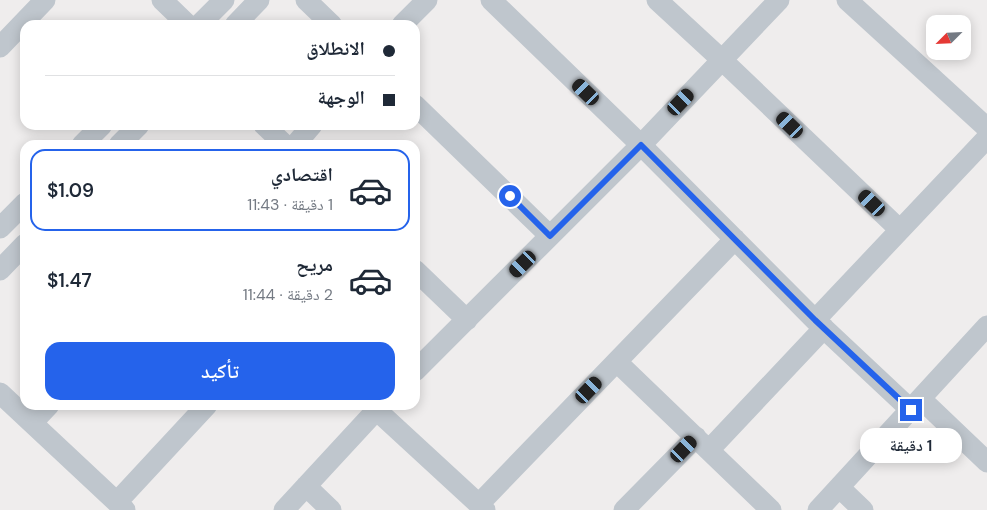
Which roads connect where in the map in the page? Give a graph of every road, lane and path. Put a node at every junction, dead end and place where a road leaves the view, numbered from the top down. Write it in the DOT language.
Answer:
graph roads {
  1 [pos="45,0"];
  2 [pos="162,0"];
  3 [pos="224,0"];
  4 [pos="259,0"];
  5 [pos="306,0"];
  6 [pos="427,0"];
  7 [pos="491,0"];
  8 [pos="657,0"];
  9 [pos="779,0"];
  10 [pos="847,0"];
  11 [pos="26,20"];
  12 [pos="183,20"];
  13 [pos="205,20"];
  14 [pos="240,20"];
  15 [pos="327,20"];
  16 [pos="407,20"];
  17 [pos="20,26"];
  18 [pos="0,47"];
  19 [pos="722,60"];
  20 [pos="420,110"];
  21 [pos="987,128"];
  22 [pos="97,130"];
  23 [pos="134,130"];
  24 [pos="269,130"];
  25 [pos="308,130"];
  26 [pos="987,138"];
  27 [pos="87,140"];
  28 [pos="124,140"];
  29 [pos="280,140"];
  30 [pos="299,140"];
  31 [pos="641,145"];
  32 [pos="20,208"];
  33 [pos="0,228"];
  34 [pos="899,229"];
  35 [pos="550,236"];
  36 [pos="735,240"];
  37 [pos="20,249"];
  38 [pos="0,270"];
  39 [pos="420,275"];
  40 [pos="467,320"];
  41 [pos="819,324"];
  42 [pos="987,326"];
  43 [pos="617,362"];
  44 [pos="420,366"];
  45 [pos="0,393"];
  46 [pos="916,405"];
  47 [pos="44,410"];
  48 [pos="203,410"];
  49 [pos="373,410"];
  50 [pos="379,410"];
  51 [pos="32,423"];
  52 [pos="702,444"];
  53 [pos="987,462"];
  54 [pos="306,486"];
  55 [pos="840,488"];
  56 [pos="121,506"];
  57 [pos="482,507"];
  58 [pos="284,510"];
  59 [pos="331,510"];
  60 [pos="624,510"];
  61 [pos="772,510"];
  62 [pos="818,510"];
  63 [pos="863,510"];
  1 -- 11 [label="street"];
  2 -- 12 [label="street"];
  3 -- 13 [label="street"];
  4 -- 14 [label="street"];
  5 -- 15 [label="street"];
  6 -- 16 [label="street"];
  7 -- 31 [label="street"];
  8 -- 19 [label="street"];
  9 -- 19 [label="street"];
  10 -- 21 [label="street"];
  17 -- 18 [label="street"];
  19 -- 31 [label="street"];
  19 -- 34 [label="street"];
  20 -- 35 [label="street"];
  22 -- 27 [label="street"];
  23 -- 28 [label="street"];
  24 -- 29 [label="street"];
  25 -- 30 [label="street"];
  26 -- 34 [label="street"];
  31 -- 35 [label="street"];
  31 -- 36 [label="street"];
  32 -- 33 [label="street"];
  34 -- 41 [label="street"];
  35 -- 40 [label="street"];
  36 -- 41 [label="street"];
  36 -- 43 [label="street"];
  37 -- 38 [label="street"];
  39 -- 40 [label="street"];
  40 -- 44 [label="street"];
  41 -- 46 [label="street"];
  41 -- 52 [label="street"];
  42 -- 46 [label="street"];
  43 -- 52 [label="street"];
  43 -- 57 [label="street"];
  45 -- 51 [label="street"];
  46 -- 53 [label="street"];
  46 -- 55 [label="street"];
  47 -- 51 [label="street"];
  48 -- 56 [label="street"];
  49 -- 54 [label="street"];
  50 -- 57 [label="street"];
  51 -- 56 [label="street"];
  52 -- 60 [label="street"];
  52 -- 61 [label="street"];
  54 -- 58 [label="street"];
  54 -- 59 [label="street"];
  55 -- 62 [label="street"];
  55 -- 63 [label="street"];
}
